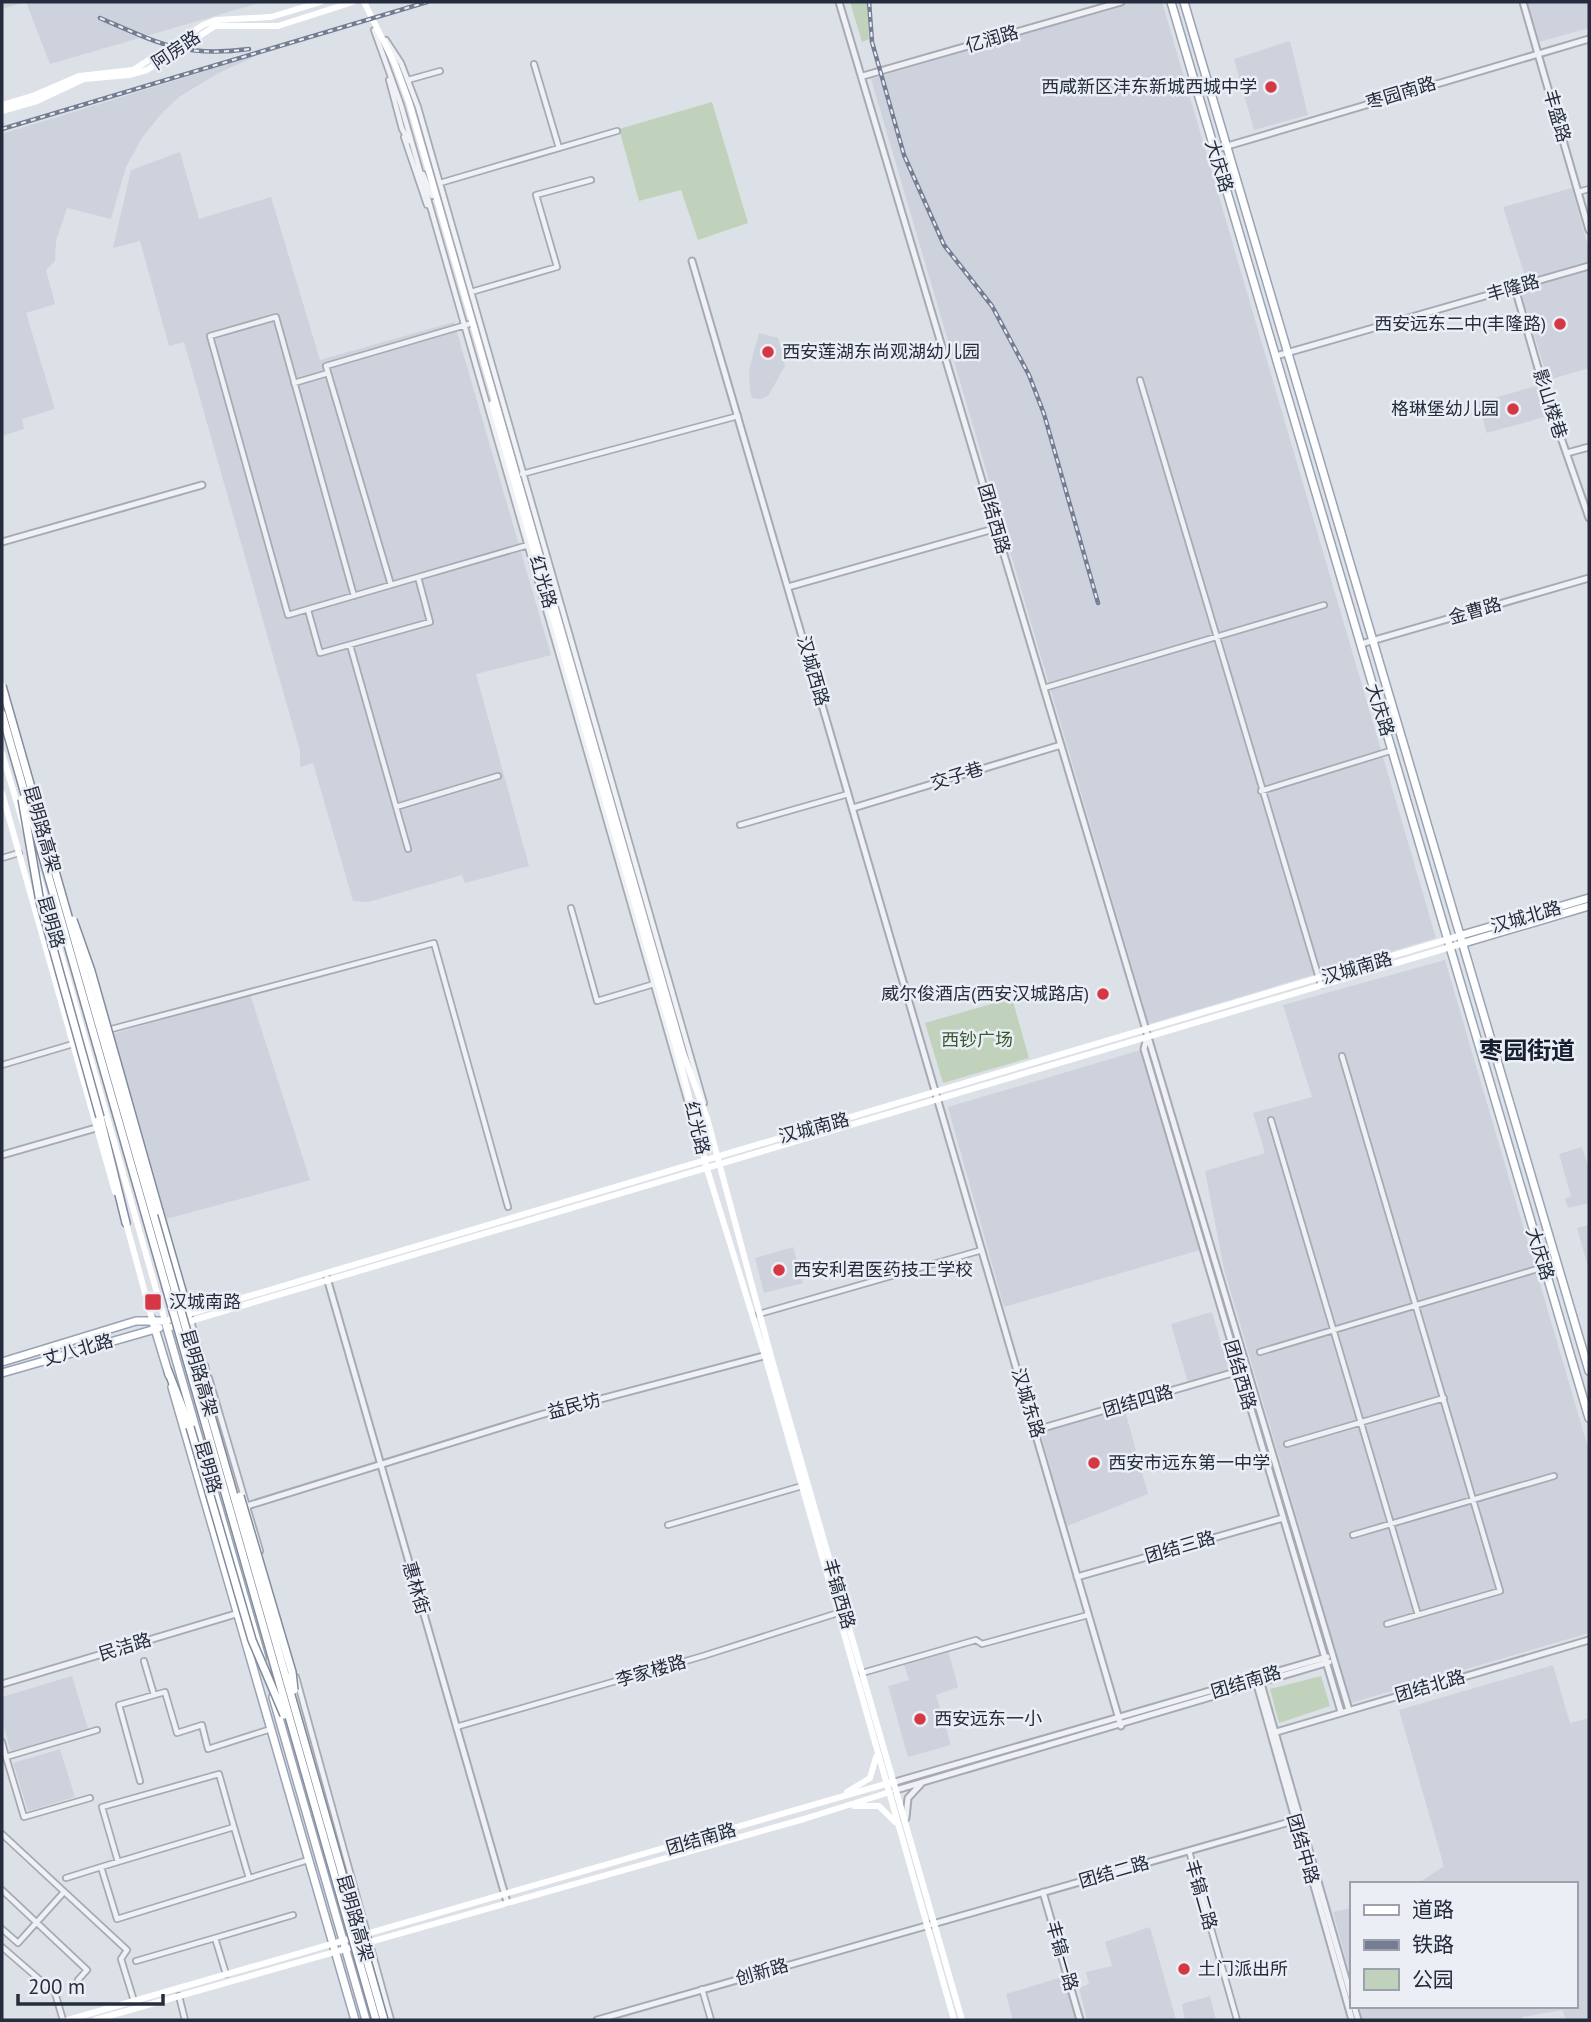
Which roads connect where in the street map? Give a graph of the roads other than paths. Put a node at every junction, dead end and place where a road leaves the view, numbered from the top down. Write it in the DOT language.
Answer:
graph roads {
  1 [pos="321,2"];
  2 [pos="353,2"];
  3 [pos="361,2"];
  4 [pos="839,2"];
  5 [pos="1121,2"];
  6 [pos="1171,2"];
  7 [pos="1185,2"];
  8 [pos="1523,2"];
  9 [pos="376,29"];
  10 [pos="1589,39"];
  11 [pos="1538,52"];
  12 [pos="385,62"];
  13 [pos="534,64"];
  14 [pos="440,71"];
  15 [pos="863,76"];
  16 [pos="408,80"];
  17 [pos="2,105"];
  18 [pos="2,111"];
  19 [pos="402,129"];
  20 [pos="617,131"];
  21 [pos="1227,146"];
  22 [pos="559,148"];
  23 [pos="414,150"];
  24 [pos="1214,150"];
  25 [pos="416,157"];
  26 [pos="591,180"];
  27 [pos="437,185"];
  28 [pos="1589,189"];
  29 [pos="1578,192"];
  30 [pos="432,196"];
  31 [pos="432,215"];
  32 [pos="1589,230"];
  33 [pos="692,261"];
  34 [pos="1589,266"];
  35 [pos="1515,288"];
  36 [pos="471,292"];
  37 [pos="467,325"];
  38 [pos="1288,352"];
  39 [pos="1276,356"];
  40 [pos="328,373"];
  41 [pos="1140,380"];
  42 [pos="294,383"];
  43 [pos="737,416"];
  44 [pos="1589,447"];
  45 [pos="1567,453"];
  46 [pos="522,474"];
  47 [pos="202,485"];
  48 [pos="1589,518"];
  49 [pos="997,528"];
  50 [pos="2,542"];
  51 [pos="530,545"];
  52 [pos="418,578"];
  53 [pos="1589,578"];
  54 [pos="391,585"];
  55 [pos="788,587"];
  56 [pos="354,596"];
  57 [pos="1324,605"];
  58 [pos="308,610"];
  59 [pos="1217,637"];
  60 [pos="1373,640"];
  61 [pos="1361,644"];
  62 [pos="350,645"];
  63 [pos="2,687"];
  64 [pos="1044,688"];
  65 [pos="2,714"];
  66 [pos="1061,745"];
  67 [pos="1393,750"];
  68 [pos="2,753"];
  69 [pos="19,774"];
  70 [pos="498,776"];
  71 [pos="1261,792"];
  72 [pos="2,793"];
  73 [pos="849,794"];
  74 [pos="396,807"];
  75 [pos="853,808"];
  76 [pos="740,825"];
  77 [pos="408,849"];
  78 [pos="19,853"];
  79 [pos="2,858"];
  80 [pos="61,893"];
  81 [pos="1589,898"];
  82 [pos="1589,906"];
  83 [pos="571,908"];
  84 [pos="1463,939"];
  85 [pos="1449,944"];
  86 [pos="1320,982"];
  87 [pos="656,984"];
  88 [pos="1147,1034"];
  89 [pos="85,1041"];
  90 [pos="73,1044"];
  91 [pos="1342,1056"];
  92 [pos="2,1065"];
  93 [pos="933,1081"];
  94 [pos="938,1095"];
  95 [pos="707,1118"];
  96 [pos="1271,1120"];
  97 [pos="96,1128"];
  98 [pos="2,1155"];
  99 [pos="718,1155"];
  100 [pos="705,1158"];
  101 [pos="718,1167"];
  102 [pos="707,1169"];
  103 [pos="508,1207"];
  104 [pos="126,1223"];
  105 [pos="982,1250"];
  106 [pos="1544,1267"];
  107 [pos="327,1277"];
  108 [pos="1416,1305"];
  109 [pos="759,1314"];
  110 [pos="190,1318"];
  111 [pos="153,1323"];
  112 [pos="166,1324"];
  113 [pos="1334,1329"];
  114 [pos="1260,1352"];
  115 [pos="768,1355"];
  116 [pos="2,1362"];
  117 [pos="204,1366"];
  118 [pos="168,1371"];
  119 [pos="1239,1371"];
  120 [pos="1589,1371"];
  121 [pos="2,1373"];
  122 [pos="1444,1398"];
  123 [pos="1589,1416"];
  124 [pos="1361,1423"];
  125 [pos="1037,1430"];
  126 [pos="1287,1444"];
  127 [pos="381,1465"];
  128 [pos="1553,1476"];
  129 [pos="802,1486"];
  130 [pos="1473,1499"];
  131 [pos="247,1506"];
  132 [pos="221,1514"];
  133 [pos="1283,1518"];
  134 [pos="1391,1523"];
  135 [pos="668,1525"];
  136 [pos="1353,1535"];
  137 [pos="1077,1577"];
  138 [pos="249,1611"];
  139 [pos="841,1612"];
  140 [pos="235,1615"];
  141 [pos="1088,1615"];
  142 [pos="1418,1615"];
  143 [pos="1387,1625"];
  144 [pos="1589,1640"];
  145 [pos="1334,1658"];
  146 [pos="1325,1660"];
  147 [pos="144,1661"];
  148 [pos="862,1673"];
  149 [pos="1258,1680"];
  150 [pos="2,1684"];
  151 [pos="154,1695"];
  152 [pos="1349,1710"];
  153 [pos="1341,1712"];
  154 [pos="298,1715"];
  155 [pos="1120,1723"];
  156 [pos="456,1728"];
  157 [pos="271,1729"];
  158 [pos="97,1730"];
  159 [pos="1273,1732"];
  160 [pos="295,1738"];
  161 [pos="874,1741"];
  162 [pos="2,1742"];
  163 [pos="6,1757"];
  164 [pos="140,1781"];
  165 [pos="927,1782"];
  166 [pos="886,1784"];
  167 [pos="893,1788"];
  168 [pos="90,1798"];
  169 [pos="833,1800"];
  170 [pos="835,1809"];
  171 [pos="1297,1819"];
  172 [pos="234,1827"];
  173 [pos="907,1828"];
  174 [pos="900,1833"];
  175 [pos="2,1834"];
  176 [pos="1189,1851"];
  177 [pos="309,1860"];
  178 [pos="118,1862"];
  179 [pos="101,1867"];
  180 [pos="66,1878"];
  181 [pos="249,1878"];
  182 [pos="2,1890"];
  183 [pos="64,1892"];
  184 [pos="1043,1892"];
  185 [pos="506,1898"];
  186 [pos="293,1915"];
  187 [pos="36,1923"];
  188 [pos="931,1923"];
  189 [pos="2,1929"];
  190 [pos="366,1933"];
  191 [pos="215,1938"];
  192 [pos="343,1940"];
  193 [pos="333,1944"];
  194 [pos="369,1944"];
  195 [pos="2,1947"];
  196 [pos="345,1951"];
  197 [pos="336,1953"];
  198 [pos="136,1961"];
  199 [pos="226,1975"];
  200 [pos="78,1980"];
  201 [pos="702,1989"];
  202 [pos="1350,1993"];
  203 [pos="178,1996"];
  204 [pos="134,2002"];
  205 [pos="63,2020"];
  206 [pos="68,2020"];
  207 [pos="95,2020"];
  208 [pos="185,2020"];
  209 [pos="355,2020"];
  210 [pos="366,2020"];
  211 [pos="376,2020"];
  212 [pos="384,2020"];
  213 [pos="391,2020"];
  214 [pos="597,2020"];
  215 [pos="710,2020"];
  216 [pos="954,2020"];
  217 [pos="962,2020"];
  218 [pos="1080,2020"];
  219 [pos="1237,2020"];
  220 [pos="1352,2020"];
  1 -- 17 [label="main road, 阿房路"];
  2 -- 18 [label="main road, 阿房路"];
  3 -- 9 [label="main road, 红光路"];
  4 -- 15 [label="street, 团结西路"];
  5 -- 15 [label="street, 亿润路"];
  6 -- 24 [label="main road, 大庆路"];
  7 -- 21 [label="main road, 大庆路"];
  8 -- 11 [label="street, 丰盛路"];
  9 -- 12 [label="street"];
  9 -- 16 [label="street"];
  9 -- 27 [label="main road, 红光路"];
  9 -- 30 [label="main road, 红光路"];
  10 -- 11 [label="street, 枣园南路"];
  11 -- 21 [label="street, 枣园南路"];
  11 -- 29 [label="street, 丰盛路"];
  12 -- 19 [label="street"];
  12 -- 23 [label="street"];
  13 -- 22 [label="street"];
  14 -- 16 [label="street"];
  15 -- 49 [label="street, 团结西路"];
  16 -- 27 [label="street"];
  19 -- 23 [label="street"];
  19 -- 31 [label="street"];
  20 -- 22 [label="street"];
  21 -- 24 [label="street, 枣园南路"];
  21 -- 38 [label="main road, 大庆路"];
  22 -- 27 [label="street"];
  23 -- 25 [label="street"];
  24 -- 39 [label="main road, 大庆路"];
  25 -- 30 [label="street"];
  25 -- 31 [label="street"];
  26 -- 36 [label="street"];
  27 -- 36 [label="street"];
  27 -- 95 [label="main road, 红光路"];
  28 -- 29 [label="street"];
  29 -- 32 [label="street, 丰盛路"];
  30 -- 37 [label="main road, 红光路"];
  31 -- 37 [label="street"];
  33 -- 43 [label="street, 汉城西路"];
  34 -- 35 [label="street, 丰隆路"];
  35 -- 38 [label="street, 丰隆路"];
  35 -- 45 [label="street, 影山楼巷"];
  36 -- 46 [label="street"];
  37 -- 40 [label="street"];
  37 -- 51 [label="main road, 红光路"];
  38 -- 39 [label="street, 丰隆路"];
  38 -- 60 [label="main road, 大庆路"];
  39 -- 61 [label="main road, 大庆路"];
  40 -- 42 [label="street"];
  40 -- 54 [label="street"];
  41 -- 59 [label="street"];
  42 -- 56 [label="street"];
  42 -- 58 [label="street"];
  43 -- 46 [label="street"];
  43 -- 55 [label="street, 汉城西路"];
  44 -- 45 [label="street"];
  45 -- 48 [label="street, 影山楼巷"];
  46 -- 95 [label="street"];
  47 -- 50 [label="street"];
  49 -- 55 [label="street"];
  49 -- 64 [label="street, 团结西路"];
  51 -- 52 [label="street"];
  51 -- 87 [label="main road, 红光路"];
  52 -- 54 [label="street"];
  52 -- 62 [label="street"];
  53 -- 60 [label="street, 金曹路"];
  54 -- 56 [label="street"];
  55 -- 73 [label="street, 汉城西路"];
  56 -- 58 [label="street"];
  57 -- 59 [label="street"];
  58 -- 62 [label="street"];
  59 -- 64 [label="street"];
  59 -- 71 [label="street"];
  60 -- 61 [label="street, 金曹路"];
  60 -- 84 [label="main road, 大庆路"];
  61 -- 67 [label="main road, 大庆路"];
  62 -- 74 [label="street"];
  63 -- 80 [label="main road, 昆明路高架, bridge"];
  64 -- 66 [label="street, 团结西路"];
  65 -- 69 [label="main road, 昆明路高架, bridge"];
  66 -- 75 [label="street, 交子巷"];
  66 -- 88 [label="street, 团结西路"];
  67 -- 71 [label="street"];
  67 -- 85 [label="main road, 大庆路"];
  68 -- 89 [label="main road, 昆明路"];
  69 -- 104 [label="main road, bridge"];
  69 -- 160 [label="main road, 昆明路高架, bridge"];
  70 -- 74 [label="street"];
  71 -- 86 [label="street"];
  72 -- 78 [label="main road, 昆明路"];
  73 -- 75 [label="street, 汉城西路"];
  73 -- 76 [label="street"];
  74 -- 77 [label="street"];
  75 -- 93 [label="street, 汉城西路"];
  78 -- 79 [label="street"];
  78 -- 90 [label="main road, 昆明路"];
  80 -- 110 [label="main road, bridge"];
  80 -- 154 [label="main road, 昆明路高架, bridge"];
  81 -- 84 [label="main road, 汉城北路"];
  82 -- 84 [label="main road, 汉城北路"];
  83 -- 87 [label="street"];
  84 -- 85 [label="main road, 汉城南路"];
  84 -- 120 [label="main road, 大庆路"];
  85 -- 86 [label="main road, 汉城南路"];
  85 -- 106 [label="main road, 大庆路"];
  86 -- 88 [label="main road, 汉城南路"];
  87 -- 100 [label="main road, 红光路"];
  88 -- 94 [label="main road, 汉城南路"];
  88 -- 119 [label="street, 团结西路"];
  88 -- 145 [label="street, 团结西路"];
  89 -- 103 [label="street"];
  89 -- 112 [label="main road, 昆明路"];
  90 -- 92 [label="street"];
  90 -- 97 [label="main road, 昆明路"];
  91 -- 108 [label="street"];
  93 -- 94 [label="street, 汉城东路"];
  94 -- 99 [label="main road, 汉城南路"];
  94 -- 101 [label="main road, 汉城南路"];
  94 -- 105 [label="street, 汉城东路"];
  95 -- 99 [label="main road, 红光路"];
  96 -- 113 [label="street"];
  97 -- 98 [label="street"];
  97 -- 104 [label="main road, 昆明路"];
  99 -- 100 [label="main road, 汉城南路"];
  99 -- 101 [label="main road, 红光路"];
  100 -- 102 [label="main road, 红光路"];
  100 -- 107 [label="main road, 汉城南路"];
  101 -- 102 [label="main road, 汉城南路"];
  101 -- 109 [label="main road, 丰镐西路"];
  102 -- 107 [label="main road, 汉城南路"];
  102 -- 115 [label="main road, 丰镐西路"];
  104 -- 111 [label="main road, 昆明路"];
  105 -- 109 [label="street"];
  105 -- 125 [label="street, 汉城东路"];
  106 -- 108 [label="street"];
  106 -- 123 [label="main road, 大庆路"];
  107 -- 110 [label="main road, 汉城南路"];
  107 -- 127 [label="street, 惠林街"];
  108 -- 113 [label="street"];
  108 -- 122 [label="street"];
  109 -- 115 [label="main road, 丰镐西路"];
  110 -- 112 [label="main road, 汉城南路"];
  110 -- 117 [label="street, 昆明路"];
  111 -- 112 [label="main road"];
  111 -- 116 [label="main road, 丈八北路"];
  111 -- 118 [label="main road, 昆明路"];
  111 -- 121 [label="main road, 丈八北路"];
  112 -- 132 [label="main road, 昆明路"];
  113 -- 114 [label="street"];
  113 -- 124 [label="street"];
  115 -- 127 [label="street, 益民坊"];
  115 -- 129 [label="main road, 丰镐西路"];
  115 -- 139 [label="main road, 丰镐西路"];
  117 -- 131 [label="street, 昆明路"];
  117 -- 154 [label="main road, bridge"];
  118 -- 140 [label="main road, 昆明路"];
  118 -- 160 [label="main road, bridge"];
  119 -- 125 [label="street, 团结四路"];
  119 -- 133 [label="street, 团结西路"];
  122 -- 124 [label="street"];
  122 -- 130 [label="street"];
  124 -- 126 [label="street"];
  124 -- 134 [label="street"];
  125 -- 137 [label="street, 汉城东路"];
  127 -- 131 [label="street, 益民坊"];
  127 -- 156 [label="street, 惠林街"];
  128 -- 130 [label="street"];
  129 -- 135 [label="street"];
  129 -- 139 [label="main road, 丰镐西路"];
  130 -- 134 [label="street"];
  130 -- 142 [label="street"];
  131 -- 132 [label="street"];
  131 -- 190 [label="street, 昆明路"];
  132 -- 138 [label="main road, 昆明路"];
  133 -- 137 [label="street, 团结三路"];
  133 -- 146 [label="street, 团结西路"];
  134 -- 136 [label="street"];
  134 -- 142 [label="street"];
  137 -- 141 [label="street, 汉城东路"];
  138 -- 140 [label="street, 民洁路"];
  138 -- 192 [label="main road, 昆明路"];
  139 -- 148 [label="main road, 丰镐西路"];
  139 -- 156 [label="street, 李家楼路"];
  139 -- 161 [label="main road, 丰镐西路"];
  140 -- 150 [label="street, 民洁路"];
  140 -- 157 [label="main road, 昆明路"];
  141 -- 148 [label="street"];
  141 -- 155 [label="street, 汉城东路"];
  142 -- 143 [label="street"];
  144 -- 152 [label="street, 团结北路"];
  145 -- 146 [label="street, 团结南路"];
  145 -- 152 [label="street, 团结西路"];
  146 -- 149 [label="street, 团结南路"];
  146 -- 153 [label="street, 团结西路"];
  147 -- 151 [label="street"];
  148 -- 167 [label="main road, 丰镐西路"];
  149 -- 155 [label="street, 团结南路"];
  149 -- 159 [label="street, 团结中路"];
  151 -- 157 [label="street"];
  151 -- 164 [label="street"];
  152 -- 153 [label="street, 团结北路"];
  153 -- 159 [label="street, 团结北路"];
  154 -- 212 [label="main road, 昆明路高架, bridge"];
  155 -- 165 [label="street, 团结南路"];
  155 -- 167 [label="street, 团结南路"];
  156 -- 185 [label="street, 惠林街"];
  157 -- 177 [label="main road, 昆明路"];
  158 -- 163 [label="street"];
  159 -- 171 [label="street, 团结中路"];
  160 -- 211 [label="main road, 昆明路高架, bridge"];
  161 -- 166 [label="main road, 丰镐西路"];
  161 -- 169 [label="main road"];
  162 -- 163 [label="street"];
  163 -- 168 [label="street"];
  165 -- 167 [label="street, 团结南路"];
  165 -- 173 [label="street"];
  166 -- 167 [label="main road, 丰镐西路"];
  166 -- 169 [label="main road, 团结南路"];
  167 -- 170 [label="main road, 团结南路"];
  167 -- 173 [label="main road, 丰镐西路"];
  167 -- 174 [label="main road, 丰镐西路"];
  169 -- 185 [label="main road, 团结南路"];
  170 -- 174 [label="main road"];
  170 -- 185 [label="main road, 团结南路"];
  171 -- 176 [label="street, 团结二路"];
  171 -- 202 [label="street, 团结中路"];
  171 -- 220 [label="street, 团结中路"];
  172 -- 178 [label="street"];
  172 -- 178 [label="street"];
  172 -- 181 [label="street"];
  173 -- 188 [label="main road, 丰镐西路"];
  174 -- 188 [label="main road, 丰镐西路"];
  175 -- 183 [label="street"];
  176 -- 184 [label="street, 团结二路"];
  176 -- 219 [label="street, 丰镐二路"];
  177 -- 181 [label="street"];
  177 -- 193 [label="main road, 昆明路"];
  178 -- 179 [label="street"];
  179 -- 180 [label="street"];
  179 -- 181 [label="street"];
  182 -- 187 [label="street"];
  183 -- 187 [label="street"];
  183 -- 204 [label="street"];
  184 -- 188 [label="street, 团结二路"];
  184 -- 218 [label="street, 丰镐一路"];
  185 -- 190 [label="main road, 团结南路"];
  185 -- 194 [label="main road, 团结南路"];
  186 -- 191 [label="street"];
  187 -- 189 [label="street"];
  187 -- 200 [label="street"];
  188 -- 201 [label="street, 创新路"];
  188 -- 216 [label="main road, 丰镐西路"];
  188 -- 217 [label="main road, 丰镐西路"];
  190 -- 192 [label="main road, 团结南路"];
  190 -- 194 [label="street, 昆明路"];
  191 -- 198 [label="street"];
  191 -- 199 [label="street"];
  192 -- 193 [label="main road, 团结南路"];
  192 -- 196 [label="main road, 昆明路"];
  193 -- 197 [label="main road, 昆明路"];
  193 -- 199 [label="main road, 团结南路"];
  194 -- 196 [label="main road, 团结南路"];
  194 -- 213 [label="street, 昆明路"];
  195 -- 205 [label="street"];
  196 -- 197 [label="main road, 团结南路"];
  196 -- 210 [label="main road, 昆明路"];
  197 -- 203 [label="main road, 团结南路"];
  197 -- 209 [label="main road, 昆明路"];
  199 -- 204 [label="main road, 团结南路"];
  201 -- 214 [label="street, 创新路"];
  201 -- 215 [label="street"];
  203 -- 207 [label="main road, 团结南路"];
  203 -- 208 [label="street"];
  204 -- 206 [label="main road, 团结南路"];
}
